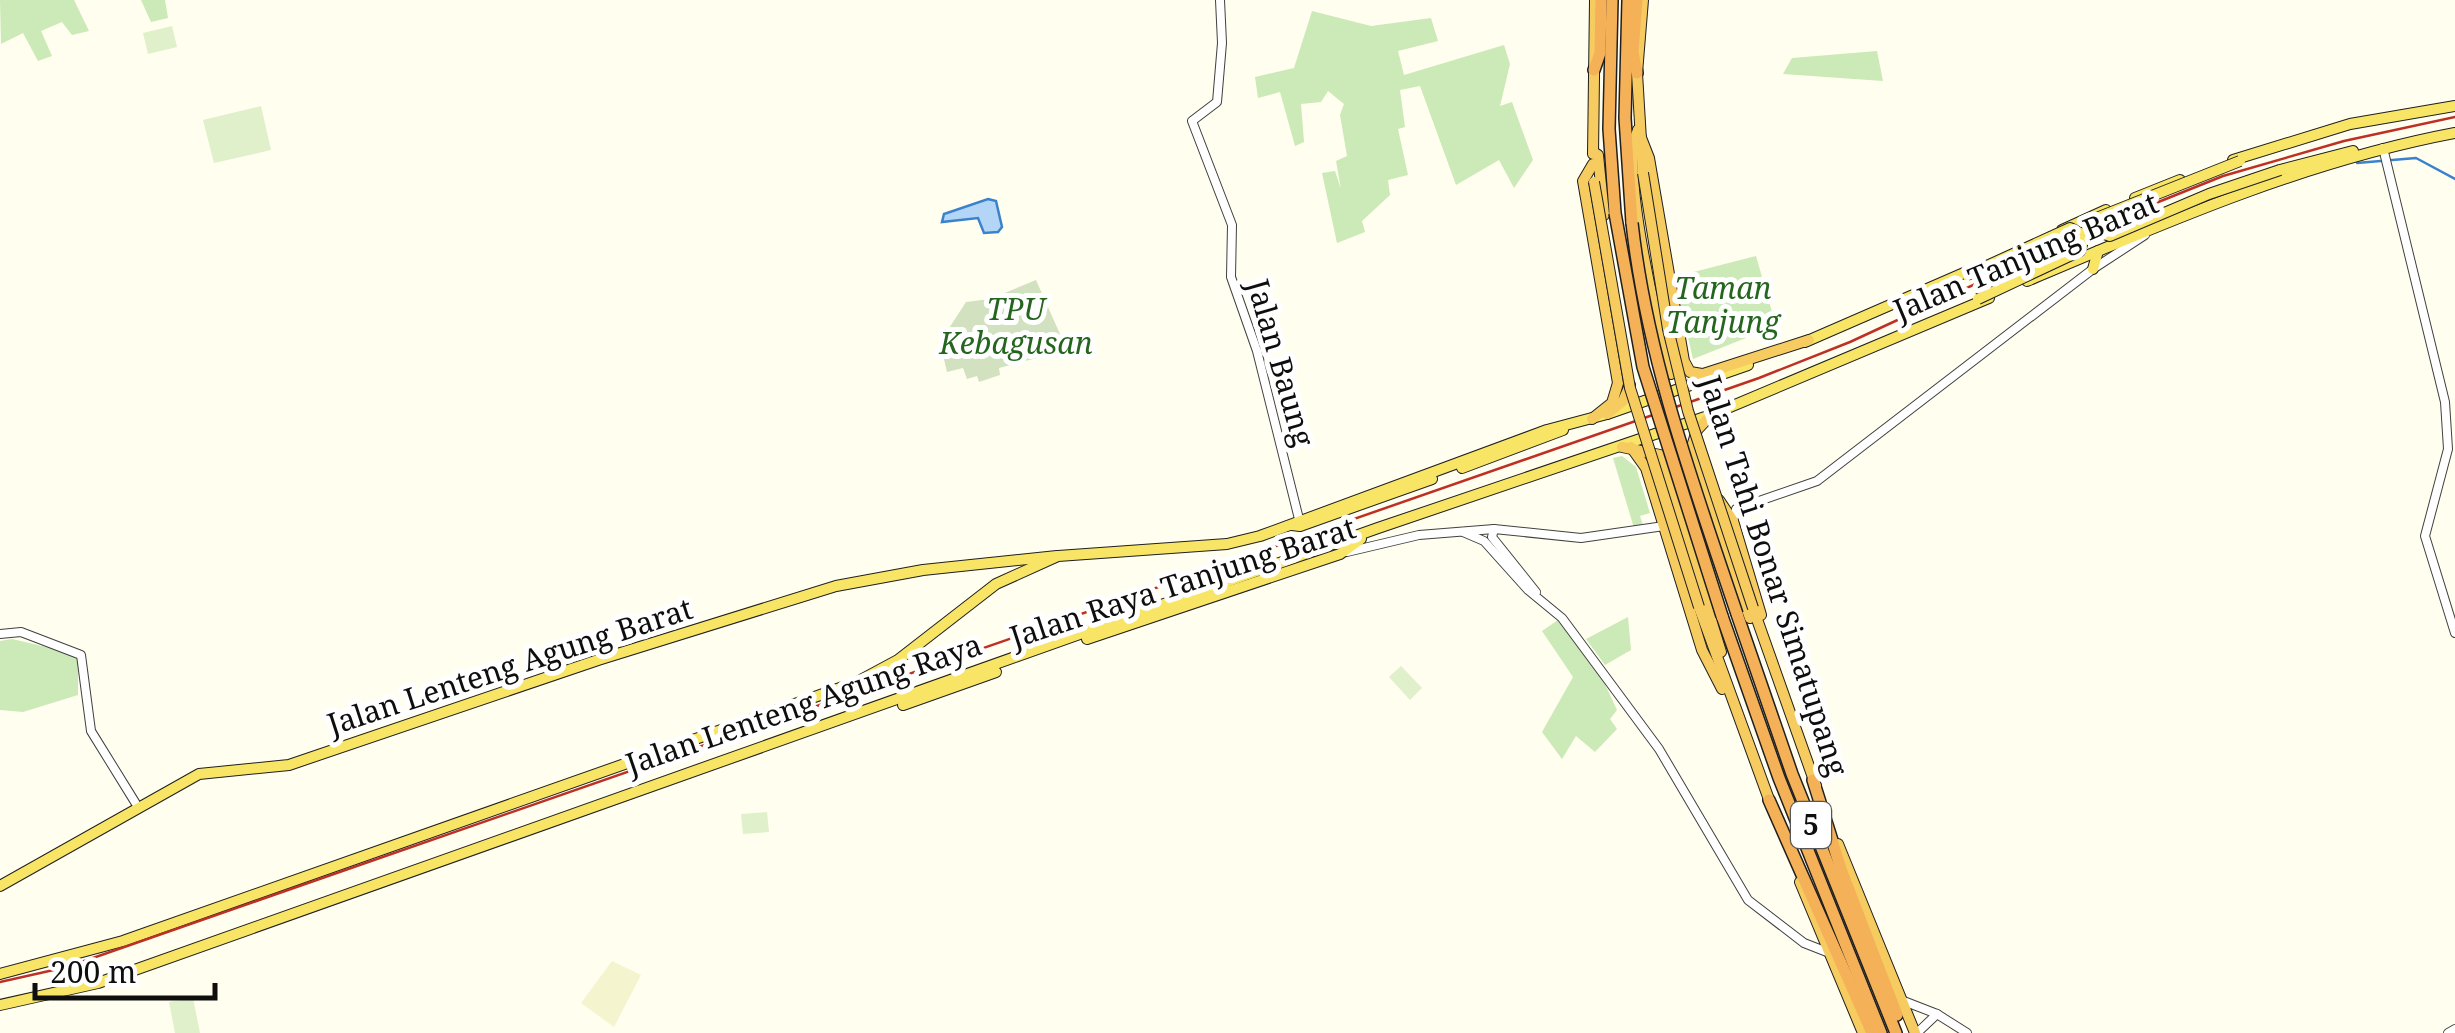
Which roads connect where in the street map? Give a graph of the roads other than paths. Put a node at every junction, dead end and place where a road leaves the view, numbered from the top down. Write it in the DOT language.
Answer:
graph roads {
  1 [pos="1220,0"];
  2 [pos="1598,0"];
  3 [pos="1612,0"];
  4 [pos="1628,0"];
  5 [pos="1640,0"];
  6 [pos="1594,70"];
  7 [pos="1637,73"];
  8 [pos="2455,102"];
  9 [pos="2371,120"];
  10 [pos="1638,130"];
  11 [pos="2455,132"];
  12 [pos="1593,152"];
  13 [pos="2382,154"];
  14 [pos="1593,164"];
  15 [pos="2153,229"];
  16 [pos="2098,251"];
  17 [pos="2094,269"];
  18 [pos="1675,321"];
  19 [pos="1847,326"];
  20 [pos="1809,340"];
  21 [pos="1870,351"];
  22 [pos="1612,353"];
  23 [pos="1666,357"];
  24 [pos="1670,374"];
  25 [pos="1702,374"];
  26 [pos="1631,377"];
  27 [pos="1607,414"];
  28 [pos="1711,415"];
  29 [pos="1592,419"];
  30 [pos="1627,447"];
  31 [pos="1691,450"];
  32 [pos="1660,455"];
  33 [pos="1696,464"];
  34 [pos="1706,499"];
  35 [pos="1674,504"];
  36 [pos="1733,521"];
  37 [pos="1296,522"];
  38 [pos="1664,526"];
  39 [pos="1378,528"];
  40 [pos="1494,529"];
  41 [pos="1463,532"];
  42 [pos="1340,554"];
  43 [pos="1058,556"];
  44 [pos="1211,593"];
  45 [pos="1538,596"];
  46 [pos="2455,633"];
  47 [pos="0,634"];
  48 [pos="1774,669"];
  49 [pos="1735,712"];
  50 [pos="1814,780"];
  51 [pos="1769,800"];
  52 [pos="138,806"];
  53 [pos="0,886"];
  54 [pos="1815,923"];
  55 [pos="1804,943"];
  56 [pos="1827,952"];
  57 [pos="0,974"];
  58 [pos="1901,1000"];
  59 [pos="0,1005"];
  60 [pos="1937,1014"];
  61 [pos="2455,1028"];
  62 [pos="1863,1033"];
  63 [pos="1872,1033"];
  64 [pos="1881,1033"];
  65 [pos="1900,1033"];
  66 [pos="1916,1033"];
  67 [pos="1967,1033"];
  68 [pos="2448,1033"];
  1 -- 37 [label="street, Jalan Baung"];
  2 -- 6 [label="highway"];
  3 -- 64 [label="highway, 5, bridge"];
  4 -- 65 [label="highway, 5, bridge"];
  5 -- 7 [label="highway"];
  6 -- 12 [label="highway"];
  7 -- 10 [label="highway, Jalan Tahi Bonar Simatupang"];
  8 -- 9 [label="main road"];
  9 -- 13 [label="main road, bridge"];
  9 -- 19 [label="main road"];
  10 -- 18 [label="highway"];
  10 -- 23 [label="highway"];
  10 -- 48 [label="highway, Jalan Tahi Bonar Simatupang, bridge"];
  11 -- 13 [label="main road, Jalan Tanjung Barat"];
  12 -- 14 [label="highway"];
  12 -- 26 [label="highway"];
  13 -- 15 [label="main road, Jalan Tanjung Barat"];
  13 -- 46 [label="street"];
  14 -- 22 [label="highway"];
  14 -- 49 [label="highway, bridge"];
  15 -- 16 [label="main road, Jalan Tanjung Barat"];
  15 -- 17 [label="street"];
  16 -- 17 [label="main road"];
  16 -- 21 [label="main road, Jalan Tanjung Barat"];
  17 -- 36 [label="street"];
  18 -- 23 [label="highway"];
  18 -- 25 [label="highway"];
  19 -- 20 [label="main road, Jalan Lenteng Agung Raya"];
  19 -- 21 [label="main road, bridge"];
  20 -- 25 [label="highway"];
  20 -- 27 [label="main road, Jalan Lenteng Agung Raya"];
  21 -- 28 [label="main road, Jalan Tanjung Barat"];
  22 -- 26 [label="highway"];
  22 -- 29 [label="highway"];
  23 -- 24 [label="highway"];
  24 -- 25 [label="highway"];
  24 -- 26 [label="highway"];
  26 -- 27 [label="highway"];
  27 -- 29 [label="main road, Jalan Lenteng Agung Raya"];
  28 -- 30 [label="main road, Jalan Tanjung Barat"];
  28 -- 31 [label="highway"];
  29 -- 37 [label="main road, Jalan Lenteng Agung Raya"];
  30 -- 32 [label="highway"];
  30 -- 38 [label="highway"];
  30 -- 39 [label="main road"];
  31 -- 32 [label="highway"];
  31 -- 33 [label="highway"];
  32 -- 35 [label="highway"];
  33 -- 34 [label="highway"];
  33 -- 36 [label="highway"];
  34 -- 35 [label="highway"];
  34 -- 48 [label="highway"];
  35 -- 49 [label="highway"];
  36 -- 48 [label="highway"];
  37 -- 43 [label="main road, Jalan Lenteng Agung Raya"];
  38 -- 40 [label="street, Jalan Raya Tanjung Barat"];
  38 -- 49 [label="highway"];
  39 -- 42 [label="main road"];
  39 -- 44 [label="main road"];
  40 -- 41 [label="street, Jalan Raya Tanjung Barat"];
  40 -- 45 [label="street"];
  41 -- 42 [label="street, Jalan Raya Tanjung Barat"];
  41 -- 45 [label="street"];
  42 -- 44 [label="main road, Jalan Raya Tanjung Barat"];
  43 -- 52 [label="main road, Jalan Lenteng Agung Barat"];
  43 -- 57 [label="main road, Jalan Lenteng Agung Raya"];
  44 -- 59 [label="main road, Jalan Raya Tanjung Barat"];
  45 -- 55 [label="street"];
  47 -- 52 [label="street"];
  48 -- 50 [label="highway, Jalan Tahi Bonar Simatupang"];
  49 -- 51 [label="highway"];
  50 -- 58 [label="highway, Jalan Tahi Bonar Simatupang"];
  50 -- 65 [label="highway"];
  51 -- 54 [label="highway"];
  51 -- 63 [label="highway"];
  52 -- 53 [label="main road, Jalan Lenteng Agung Barat"];
  54 -- 55 [label="street"];
  54 -- 56 [label="highway"];
  55 -- 56 [label="street"];
  56 -- 62 [label="highway"];
  58 -- 60 [label="street"];
  58 -- 66 [label="highway, Jalan Tahi Bonar Simatupang"];
  60 -- 66 [label="street"];
  60 -- 67 [label="street"];
  61 -- 68 [label="street"];
}
